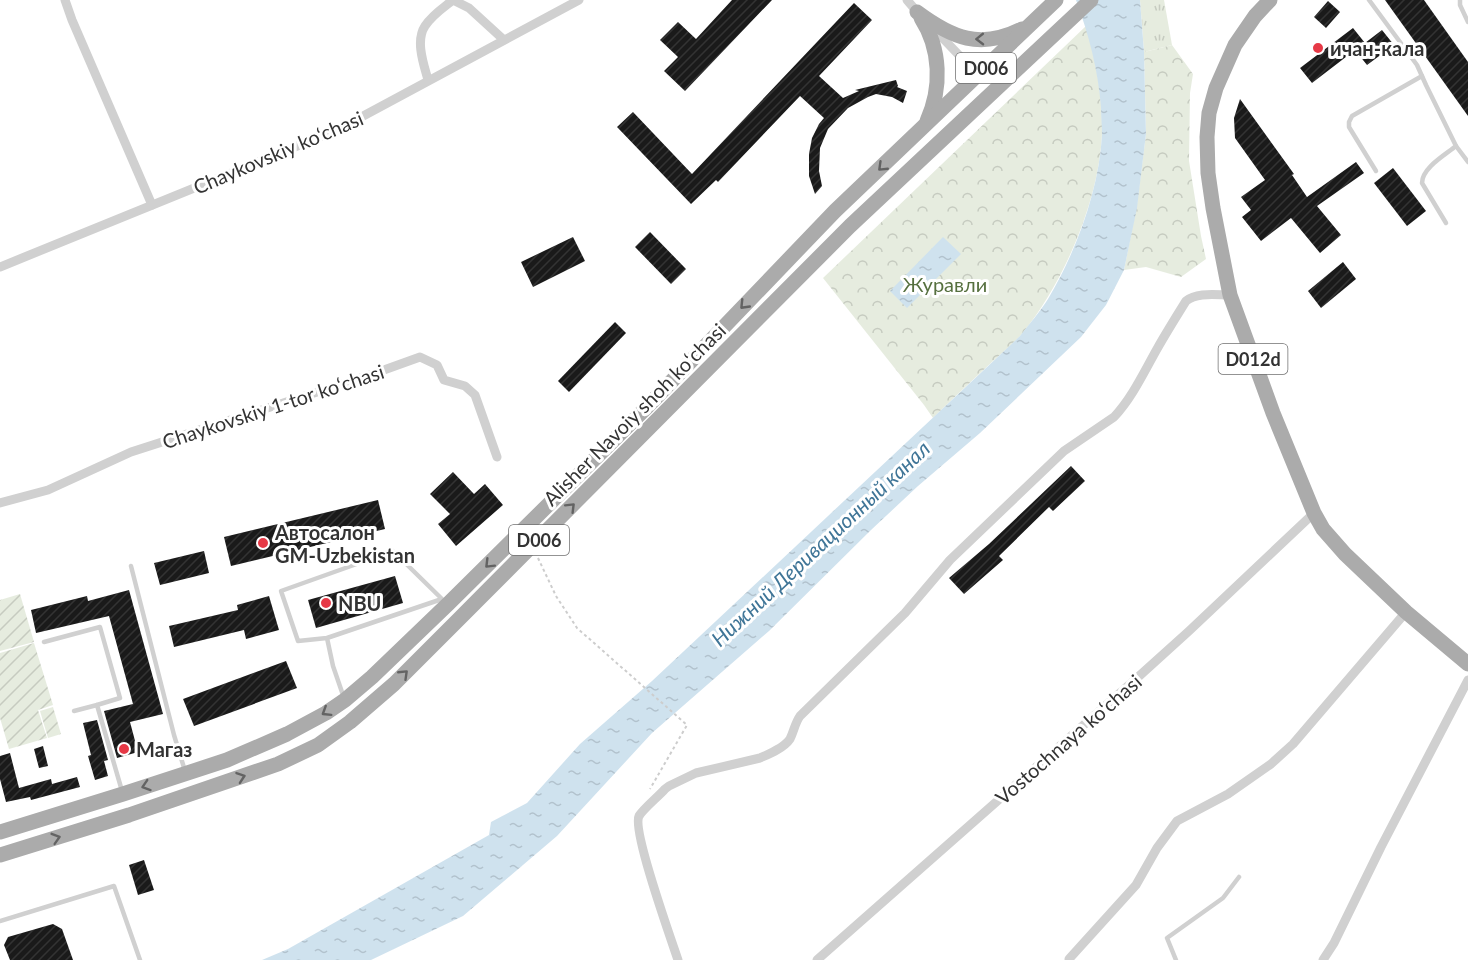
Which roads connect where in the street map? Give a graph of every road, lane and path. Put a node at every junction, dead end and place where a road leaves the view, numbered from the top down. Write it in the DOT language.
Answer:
graph roads {
  1 [pos="65,0"];
  2 [pos="453,0"];
  3 [pos="579,0"];
  4 [pos="1091,0"];
  5 [pos="1270,0"];
  6 [pos="1369,0"];
  7 [pos="1460,0"];
  8 [pos="1052,4"];
  9 [pos="912,6"];
  10 [pos="1035,21"];
  11 [pos="1468,22"];
  12 [pos="504,40"];
  13 [pos="978,75"];
  14 [pos="1422,76"];
  15 [pos="429,80"];
  16 [pos="994,92"];
  17 [pos="924,126"];
  18 [pos="1456,146"];
  19 [pos="1468,162"];
  20 [pos="1376,171"];
  21 [pos="152,205"];
  22 [pos="1446,223"];
  23 [pos="0,267"];
  24 [pos="1230,295"];
  25 [pos="497,457"];
  26 [pos="0,503"];
  27 [pos="1314,513"];
  28 [pos="533,546"];
  29 [pos="131,566"];
  30 [pos="445,602"];
  31 [pos="1406,612"];
  32 [pos="327,638"];
  33 [pos="44,642"];
  34 [pos="1468,664"];
  35 [pos="1468,681"];
  36 [pos="345,700"];
  37 [pos="97,705"];
  38 [pos="74,711"];
  39 [pos="186,773"];
  40 [pos="648,792"];
  41 [pos="123,794"];
  42 [pos="0,832"];
  43 [pos="0,855"];
  44 [pos="1239,876"];
  45 [pos="0,921"];
  46 [pos="1069,959"];
  47 [pos="140,960"];
  48 [pos="678,960"];
  49 [pos="817,960"];
  50 [pos="1176,960"];
  51 [pos="1323,960"];
  1 -- 21 [label="street"];
  2 -- 12 [label="street"];
  2 -- 15 [label="street"];
  3 -- 12 [label="street, Chaykovskiy ko‘chasi"];
  4 -- 16 [label="main road, Alisher Navoiy shoh koʻchasi / D006"];
  5 -- 24 [label="main road, D012d"];
  6 -- 14 [label="lane"];
  7 -- 11 [label="lane"];
  8 -- 10 [label="main road, Alisher Navoiy shoh koʻchasi / D006"];
  10 -- 9 [label="main road, one-way"];
  9 -- 13 [label="street"];
  9 -- 17 [label="main road"];
  10 -- 13 [label="main road, Alisher Navoiy shoh koʻchasi / D006"];
  12 -- 15 [label="street, Chaykovskiy ko‘chasi"];
  13 -- 16 [label="main road"];
  13 -- 17 [label="main road, Alisher Navoiy shoh koʻchasi / D006"];
  14 -- 18 [label="lane"];
  14 -- 20 [label="lane"];
  15 -- 21 [label="street, Chaykovskiy ko‘chasi"];
  28 -- 16 [label="main road, Alisher Navoiy shoh koʻchasi / D006, one-way"];
  17 -- 30 [label="main road, Alisher Navoiy shoh koʻchasi / D006, one-way"];
  18 -- 19 [label="lane"];
  18 -- 22 [label="lane"];
  21 -- 23 [label="street, Chaykovskiy ko‘chasi"];
  24 -- 27 [label="main road, D012d"];
  24 -- 48 [label="street"];
  25 -- 26 [label="street, Chaykovskiy 1-tor ko‘chasi"];
  27 -- 31 [label="main road, D012d"];
  27 -- 49 [label="street, Vostochnaya ko‘chasi"];
  28 -- 40 [label="path"];
  43 -- 28 [label="main road, Alisher Navoiy shoh koʻchasi / D006, one-way"];
  29 -- 39 [label="lane"];
  30 -- 32 [label="lane"];
  30 -- 32 [label="lane"];
  30 -- 36 [label="main road, Alisher Navoiy shoh koʻchasi / D006"];
  31 -- 34 [label="main road, D012d"];
  31 -- 46 [label="street"];
  32 -- 36 [label="lane"];
  33 -- 37 [label="lane"];
  35 -- 51 [label="street"];
  36 -- 39 [label="main road, Alisher Navoiy shoh koʻchasi / D006, one-way"];
  37 -- 38 [label="lane"];
  37 -- 41 [label="lane"];
  39 -- 41 [label="main road, Alisher Navoiy shoh koʻchasi / D006, one-way"];
  41 -- 42 [label="main road, Alisher Navoiy shoh koʻchasi / D006"];
  44 -- 50 [label="lane"];
  45 -- 47 [label="lane"];
}
